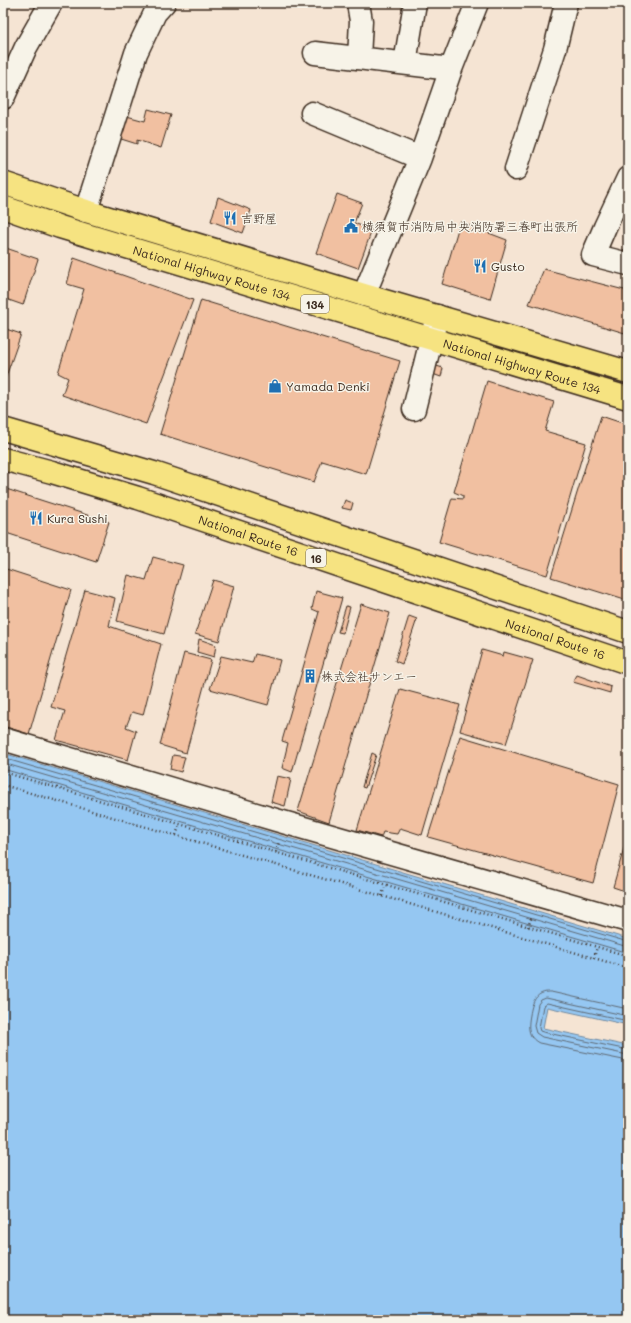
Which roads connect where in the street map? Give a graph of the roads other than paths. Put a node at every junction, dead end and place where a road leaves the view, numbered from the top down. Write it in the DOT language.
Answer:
graph roads {
  1 [pos="51,3"];
  2 [pos="164,3"];
  3 [pos="358,3"];
  4 [pos="415,3"];
  5 [pos="477,3"];
  6 [pos="566,3"];
  7 [pos="315,53"];
  8 [pos="359,58"];
  9 [pos="405,64"];
  10 [pos="451,70"];
  11 [pos="3,98"];
  12 [pos="312,113"];
  13 [pos="420,158"];
  14 [pos="516,169"];
  15 [pos="628,178"];
  16 [pos="3,183"];
  17 [pos="3,207"];
  18 [pos="86,211"];
  19 [pos="628,264"];
  20 [pos="364,295"];
  21 [pos="437,316"];
  22 [pos="431,339"];
  23 [pos="628,372"];
  24 [pos="628,398"];
  25 [pos="414,409"];
  26 [pos="3,429"];
  27 [pos="3,459"];
  28 [pos="628,632"];
  29 [pos="628,663"];
  30 [pos="3,739"];
  31 [pos="628,921"];
  1 -- 11 [label="street"];
  2 -- 18 [label="street"];
  3 -- 8 [label="street"];
  4 -- 9 [label="street"];
  5 -- 10 [label="street"];
  6 -- 14 [label="street"];
  7 -- 8 [label="street"];
  8 -- 9 [label="street"];
  9 -- 10 [label="street"];
  10 -- 13 [label="street"];
  12 -- 13 [label="street"];
  13 -- 20 [label="street"];
  15 -- 19 [label="street"];
  16 -- 18 [label="highway, National Highway Route 134 / 134"];
  17 -- 22 [label="highway, National Highway Route 134 / 134"];
  18 -- 20 [label="highway, National Highway Route 134 / 134"];
  20 -- 21 [label="highway, National Highway Route 134 / 134"];
  21 -- 22 [label="street"];
  21 -- 23 [label="highway, National Highway Route 134 / 134"];
  22 -- 24 [label="highway, National Highway Route 134 / 134"];
  22 -- 25 [label="street"];
  26 -- 28 [label="highway, 16"];
  27 -- 29 [label="highway, National Route 16 / 16"];
  30 -- 31 [label="street"];
}
